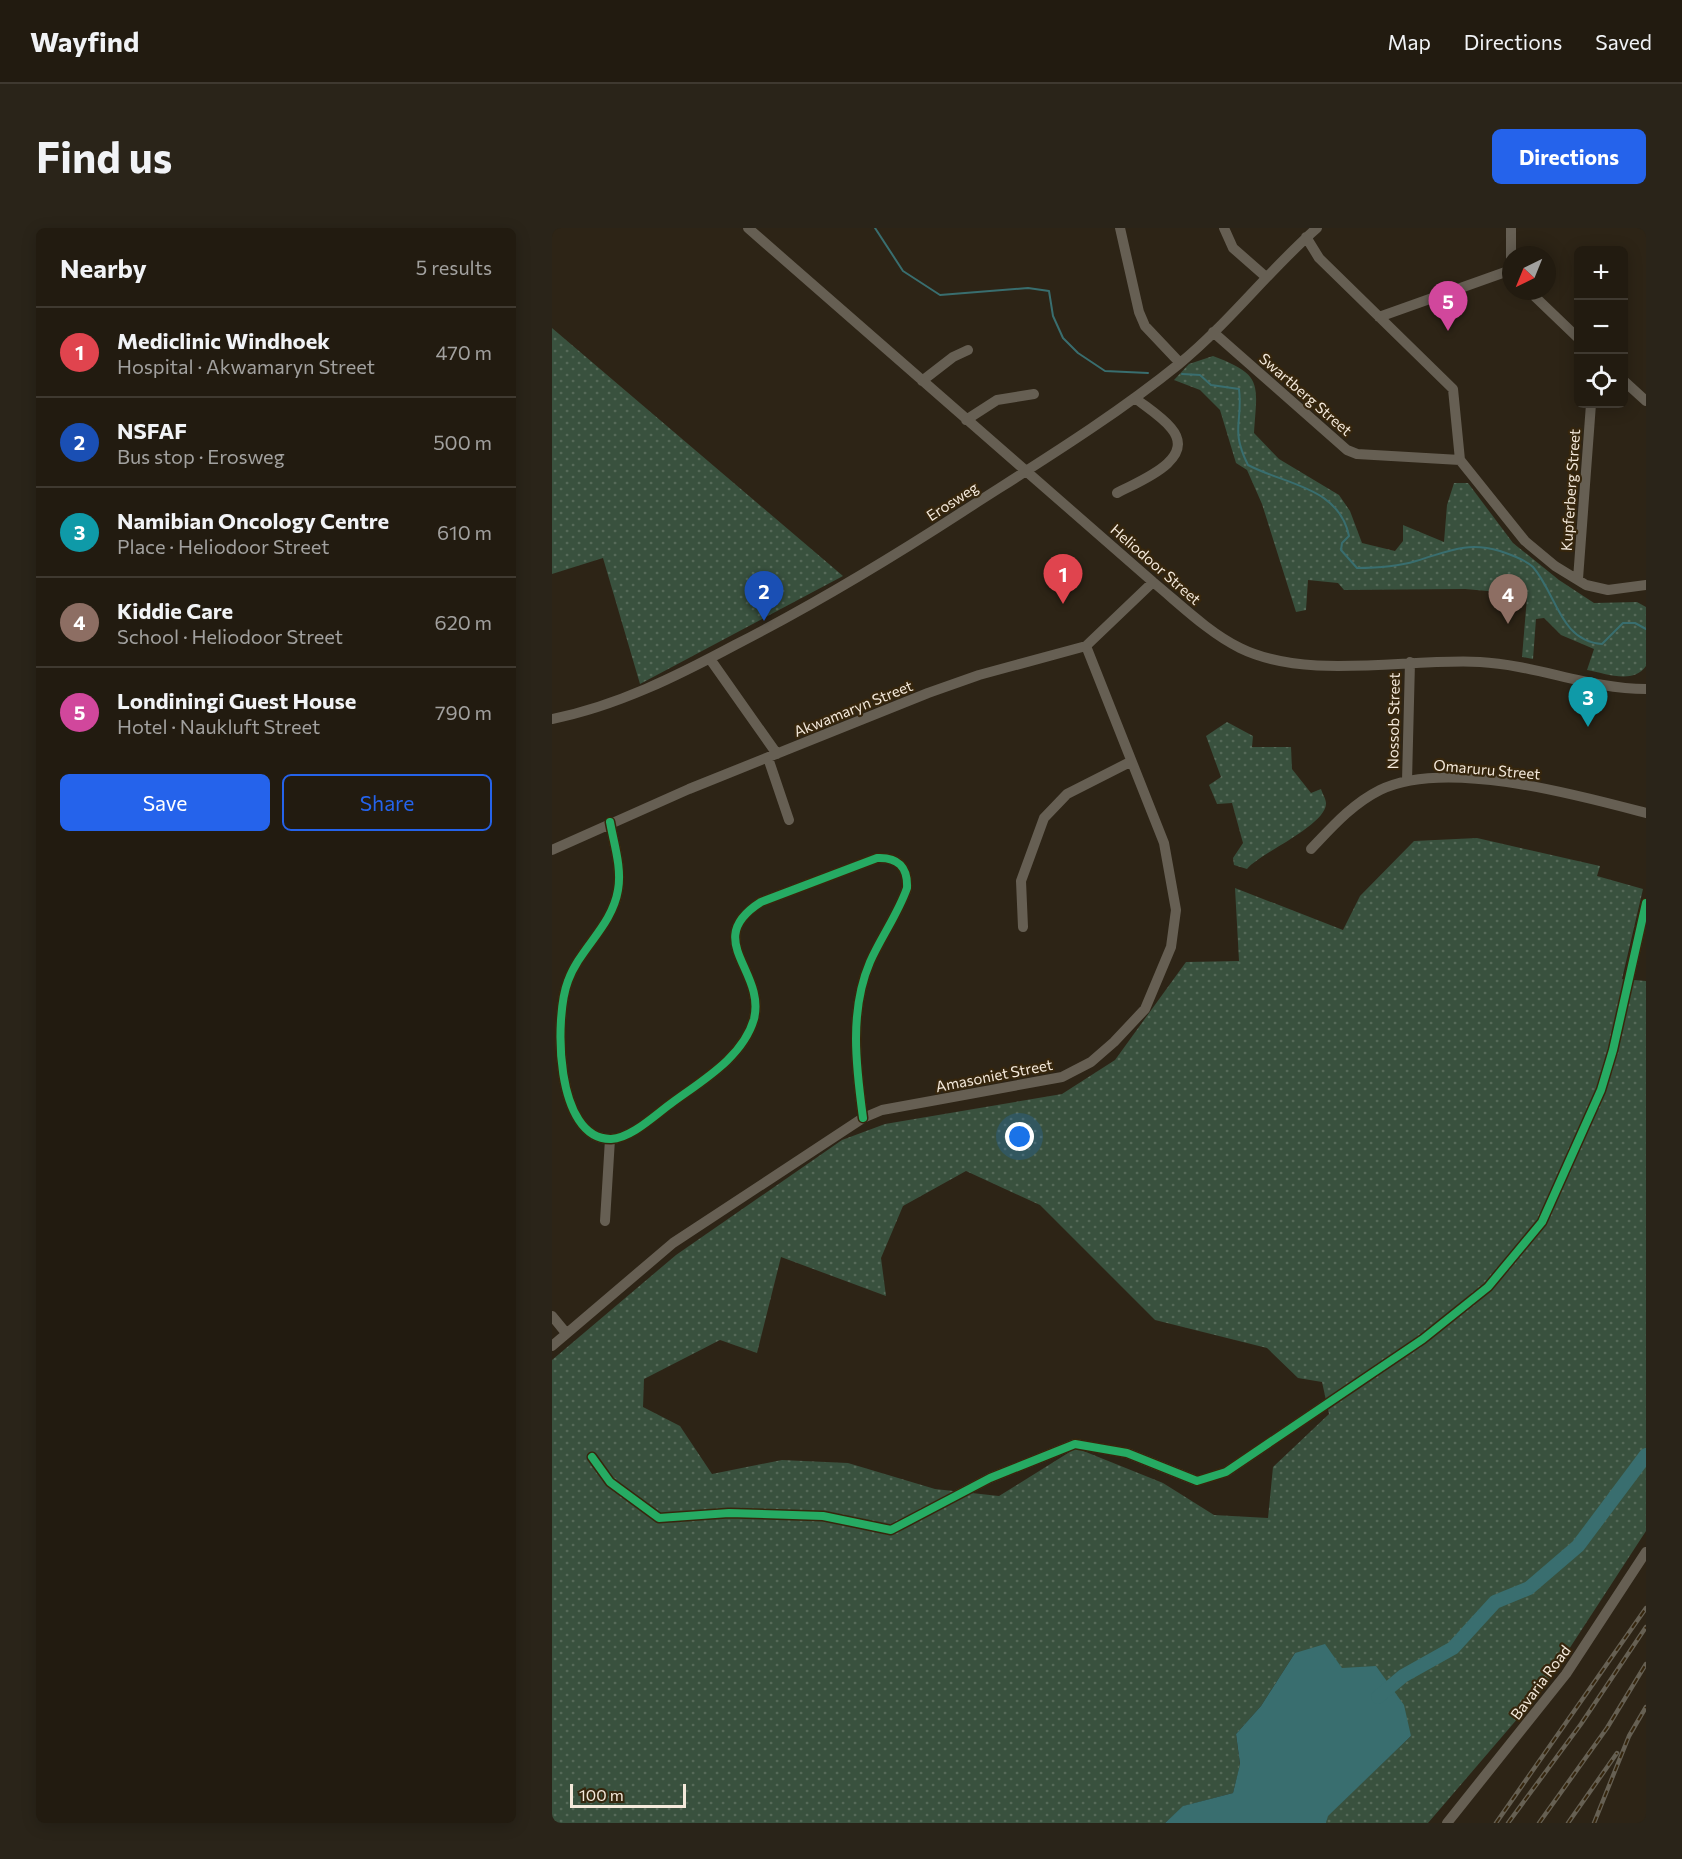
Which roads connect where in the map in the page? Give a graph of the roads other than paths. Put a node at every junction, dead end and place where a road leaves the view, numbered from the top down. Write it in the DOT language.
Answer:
graph roads {
  1 [pos="748,228"];
  2 [pos="1120,228"];
  3 [pos="1224,228"];
  4 [pos="1511,228"];
  5 [pos="1311,231"];
  6 [pos="1511,246"];
  7 [pos="1502,272"];
  8 [pos="1266,277"];
  9 [pos="1538,300"];
  10 [pos="1379,317"];
  11 [pos="1213,332"];
  12 [pos="1574,334"];
  13 [pos="969,350"];
  14 [pos="1180,363"];
  15 [pos="922,381"];
  16 [pos="1628,385"];
  17 [pos="1034,394"];
  18 [pos="1135,398"];
  19 [pos="1646,401"];
  20 [pos="1591,408"];
  21 [pos="966,420"];
  22 [pos="1460,460"];
  23 [pos="1026,472"];
  24 [pos="1117,493"];
  25 [pos="1578,579"];
  26 [pos="1153,582"];
  27 [pos="1646,585"];
  28 [pos="1086,646"];
  29 [pos="710,659"];
  30 [pos="1410,662"];
  31 [pos="1646,681"];
  32 [pos="1630,689"];
  33 [pos="1646,689"];
  34 [pos="552,719"];
  35 [pos="773,756"];
  36 [pos="1130,762"];
  37 [pos="1407,781"];
  38 [pos="1646,813"];
  39 [pos="789,820"];
  40 [pos="610,822"];
  41 [pos="1311,849"];
  42 [pos="552,850"];
  43 [pos="1646,903"];
  44 [pos="1023,927"];
  45 [pos="863,1118"];
  46 [pos="610,1139"];
  47 [pos="605,1221"];
  48 [pos="552,1316"];
  49 [pos="566,1334"];
  50 [pos="552,1346"];
  51 [pos="592,1457"];
  52 [pos="1646,1552"];
  53 [pos="1447,1823"];
  1 -- 15 [label="street, Heliodoor Street"];
  2 -- 14 [label="street"];
  3 -- 8 [label="street"];
  4 -- 6 [label="street"];
  5 -- 8 [label="street, Erosweg"];
  5 -- 10 [label="street"];
  7 -- 10 [label="street"];
  8 -- 11 [label="street, Erosweg"];
  9 -- 12 [label="street"];
  10 -- 22 [label="street"];
  11 -- 14 [label="street, Erosweg"];
  11 -- 22 [label="street, Swartberg Street"];
  13 -- 15 [label="street"];
  14 -- 18 [label="street, Erosweg"];
  15 -- 21 [label="street, Heliodoor Street"];
  16 -- 19 [label="street"];
  17 -- 21 [label="street"];
  18 -- 23 [label="street, Erosweg"];
  18 -- 24 [label="street"];
  20 -- 25 [label="street, Kupferberg Street"];
  21 -- 23 [label="street, Heliodoor Street"];
  22 -- 25 [label="street"];
  23 -- 26 [label="street, Heliodoor Street"];
  23 -- 29 [label="street, Erosweg"];
  25 -- 27 [label="street"];
  26 -- 28 [label="street, Akwamaryn Street"];
  26 -- 30 [label="street, Heliodoor Street"];
  28 -- 35 [label="street, Akwamaryn Street"];
  28 -- 36 [label="street, Amasoniet Street"];
  29 -- 34 [label="street, Erosweg"];
  29 -- 35 [label="street"];
  30 -- 32 [label="street, Heliodoor Street"];
  30 -- 37 [label="street, Nossob Street"];
  31 -- 32 [label="street"];
  32 -- 33 [label="street, Heliodoor Street"];
  35 -- 39 [label="street"];
  35 -- 40 [label="street, Akwamaryn Street"];
  36 -- 44 [label="street"];
  36 -- 45 [label="street, Amasoniet Street"];
  37 -- 38 [label="street, Omaruru Street"];
  37 -- 41 [label="street, Omaruru Street"];
  40 -- 42 [label="street, Akwamaryn Street"];
  40 -- 46 [label="street"];
  43 -- 51 [label="street"];
  45 -- 46 [label="street"];
  45 -- 49 [label="street, Amasoniet Street"];
  46 -- 47 [label="street"];
  48 -- 49 [label="street"];
  49 -- 50 [label="street, Amasoniet Street"];
  52 -- 53 [label="street, Bavaria Road"];
}
